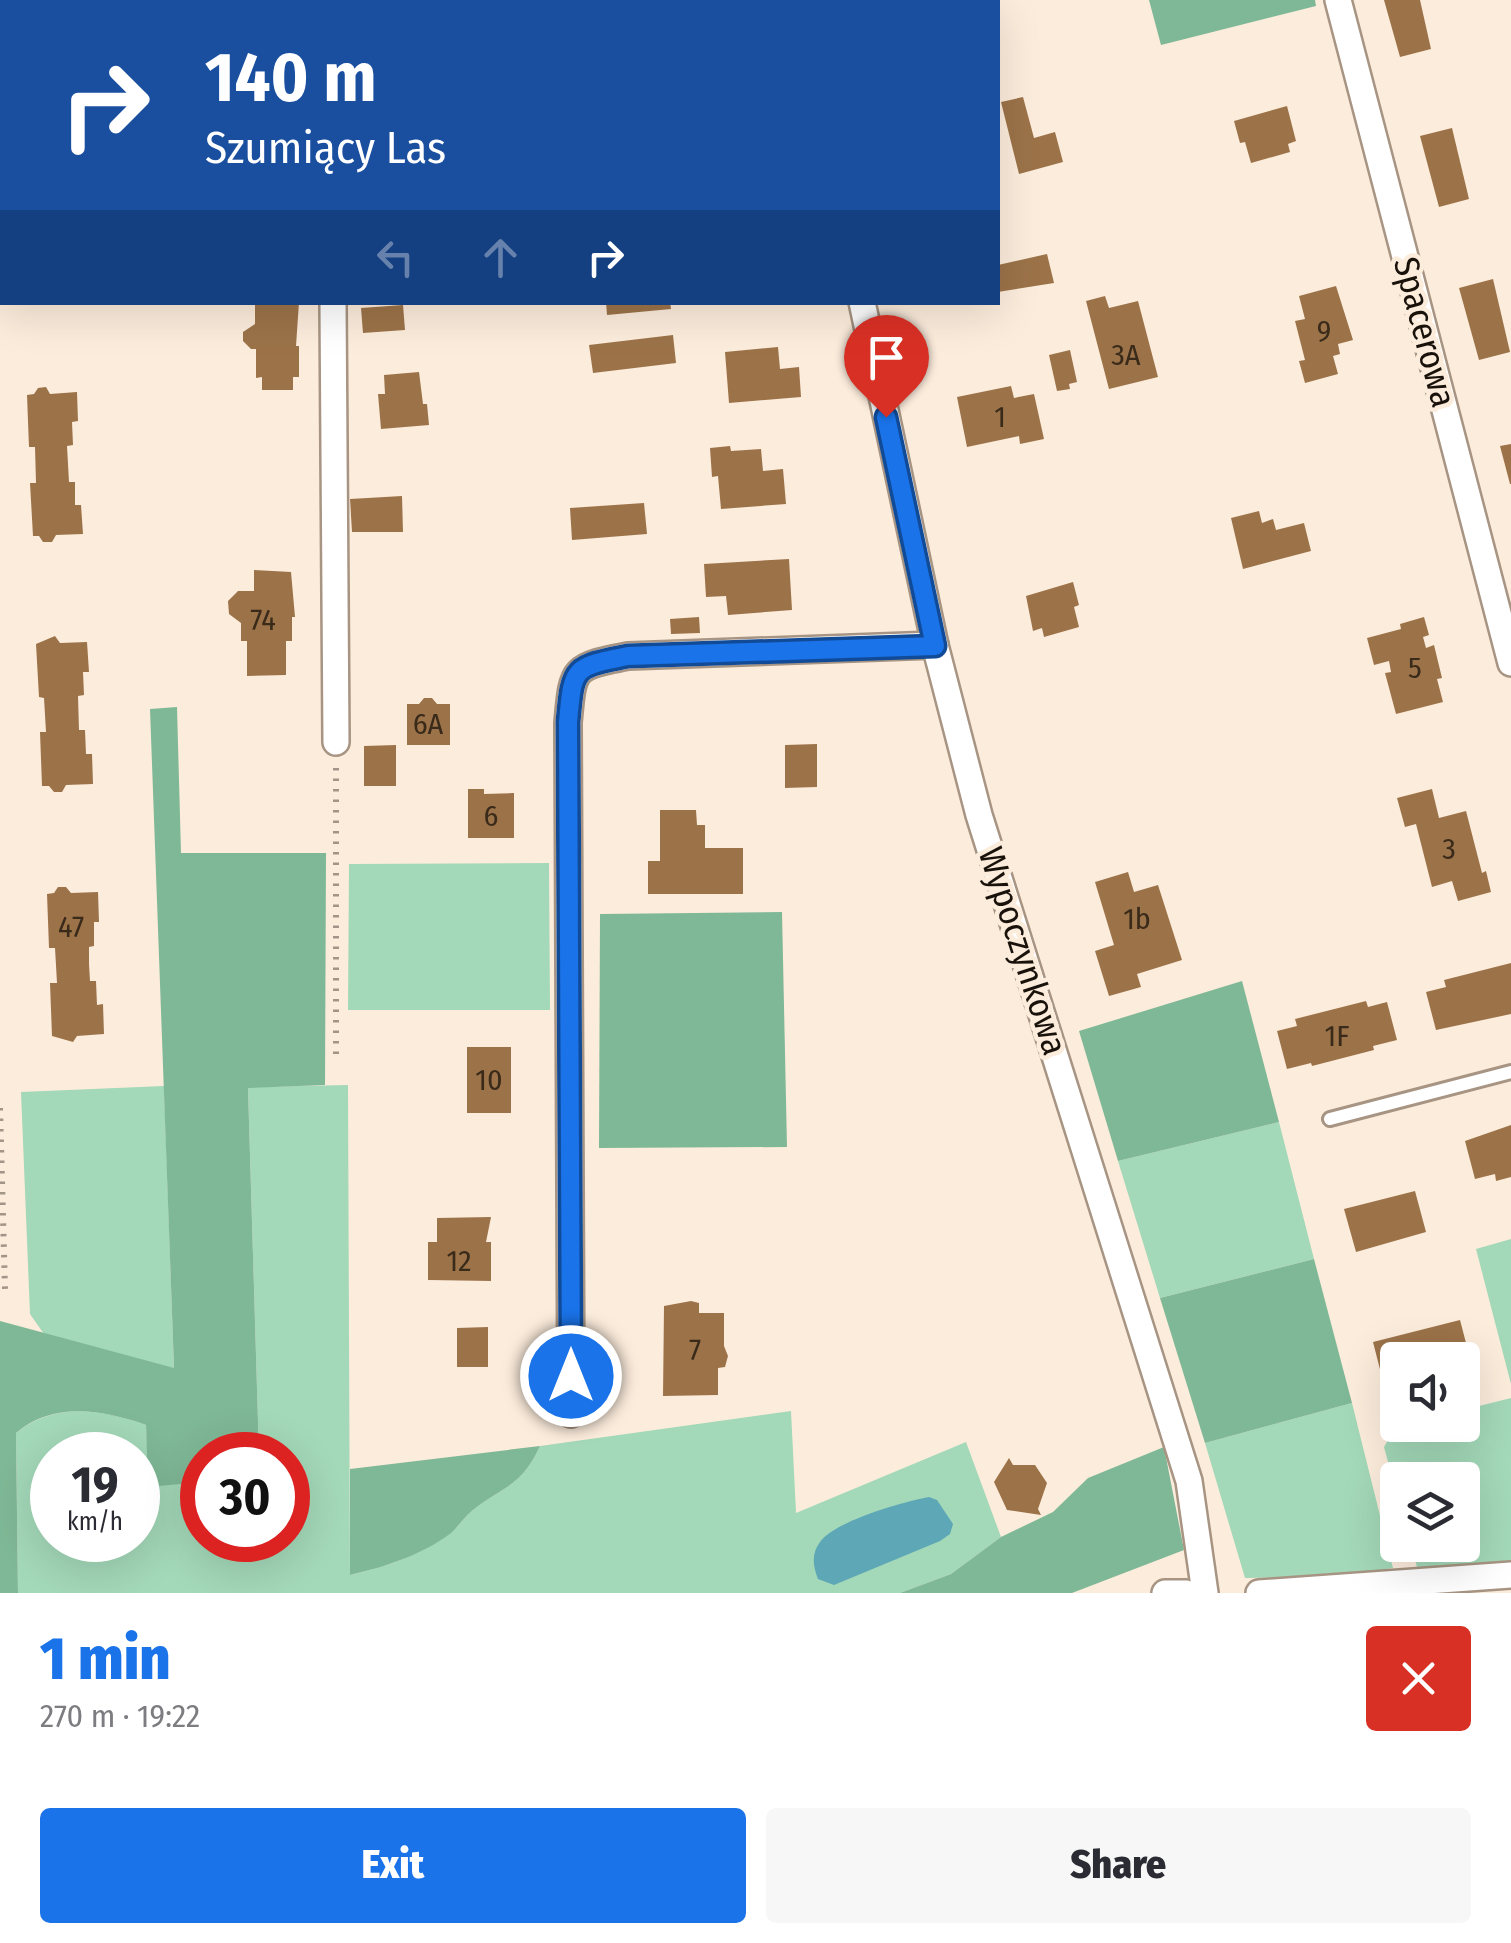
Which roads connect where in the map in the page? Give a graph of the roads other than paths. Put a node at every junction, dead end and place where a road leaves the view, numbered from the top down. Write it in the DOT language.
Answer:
graph roads {
  1 [pos="1338,0"];
  2 [pos="333,305"];
  3 [pos="863,305"];
  4 [pos="935,646"];
  5 [pos="1511,663"];
  6 [pos="336,742"];
  7 [pos="1511,1072"];
  8 [pos="1330,1119"];
  9 [pos="571,1414"];
  10 [pos="1511,1575"];
  11 [pos="1165,1593"];
  12 [pos="1186,1593"];
  13 [pos="1205,1593"];
  14 [pos="1259,1593"];
  1 -- 5 [label="street, Spacerowa"];
  2 -- 6 [label="street"];
  3 -- 4 [label="street, Wypoczynkowa"];
  4 -- 9 [label="street"];
  4 -- 13 [label="street, Wypoczynkowa"];
  7 -- 8 [label="lane"];
  10 -- 14 [label="street"];
  11 -- 12 [label="street"];
}
